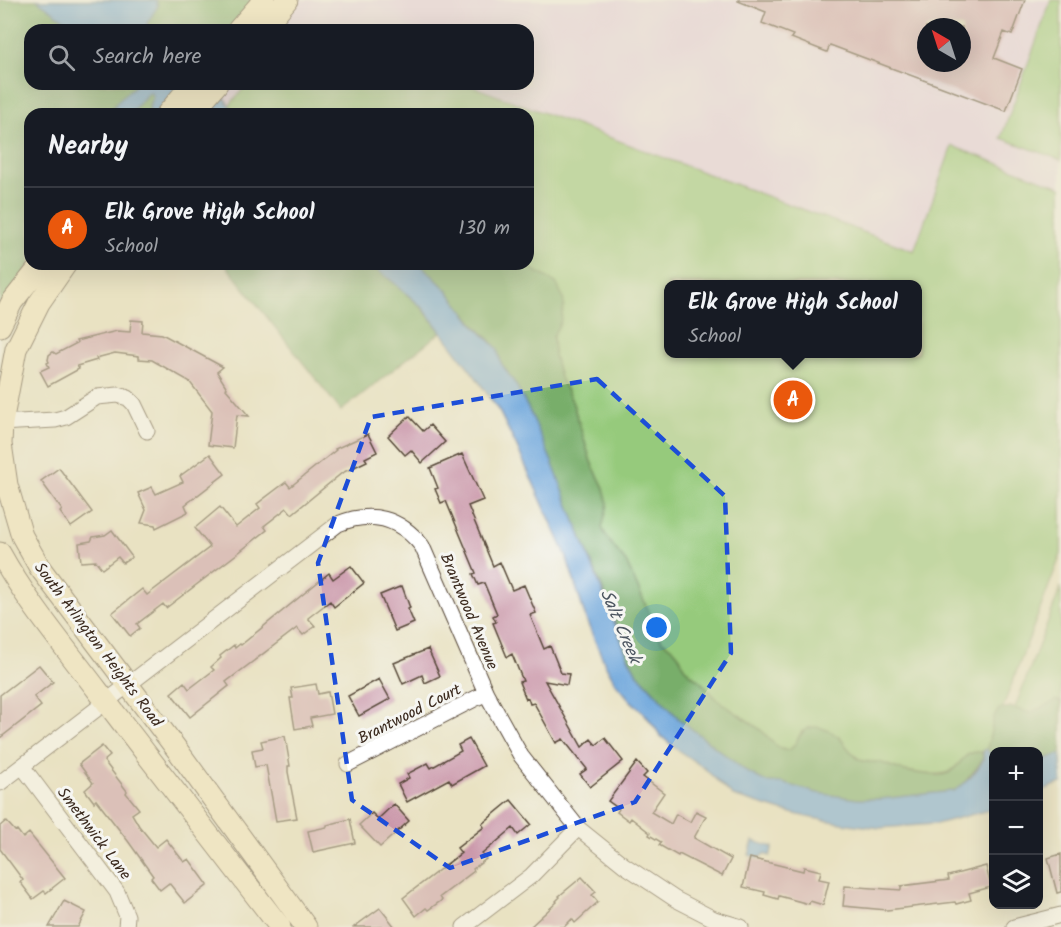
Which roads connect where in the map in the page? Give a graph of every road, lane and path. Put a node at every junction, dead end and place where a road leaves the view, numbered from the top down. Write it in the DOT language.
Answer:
graph roads {
  1 [pos="264,0"];
  2 [pos="287,0"];
  3 [pos="243,24"];
  4 [pos="267,24"];
  5 [pos="187,90"];
  6 [pos="212,90"];
  7 [pos="172,108"];
  8 [pos="196,108"];
  9 [pos="37,270"];
  10 [pos="62,270"];
  11 [pos="0,326"];
  12 [pos="1,423"];
  13 [pos="147,431"];
  14 [pos="0,553"];
  15 [pos="128,684"];
  16 [pos="486,693"];
  17 [pos="106,701"];
  18 [pos="348,764"];
  19 [pos="22,766"];
  20 [pos="0,783"];
  21 [pos="578,828"];
  22 [pos="1061,915"];
  23 [pos="711,923"];
  24 [pos="126,927"];
  25 [pos="280,927"];
  26 [pos="306,927"];
  27 [pos="464,927"];
  28 [pos="741,927"];
  29 [pos="1014,927"];
  1 -- 3 [label="main road"];
  2 -- 4 [label="main road"];
  5 -- 7 [label="main road"];
  6 -- 8 [label="main road"];
  9 -- 11 [label="main road"];
  10 -- 12 [label="main road, South Arlington Heights Road"];
  12 -- 13 [label="street"];
  12 -- 15 [label="main road, South Arlington Heights Road"];
  14 -- 17 [label="main road, South Arlington Heights Road"];
  15 -- 16 [label="street, Brantwood Avenue"];
  15 -- 17 [label="street, Brantwood Avenue"];
  15 -- 26 [label="main road, South Arlington Heights Road"];
  16 -- 18 [label="street, Brantwood Court"];
  16 -- 21 [label="street, Brantwood Avenue"];
  17 -- 19 [label="street, Brantwood Avenue"];
  17 -- 25 [label="main road, South Arlington Heights Road"];
  19 -- 20 [label="street, Brantwood Avenue"];
  19 -- 24 [label="street, Smethwick Lane"];
  21 -- 23 [label="street, Brantwood Avenue"];
  21 -- 27 [label="street"];
  22 -- 29 [label="street"];
  23 -- 28 [label="street, Brantwood Avenue"];
}
